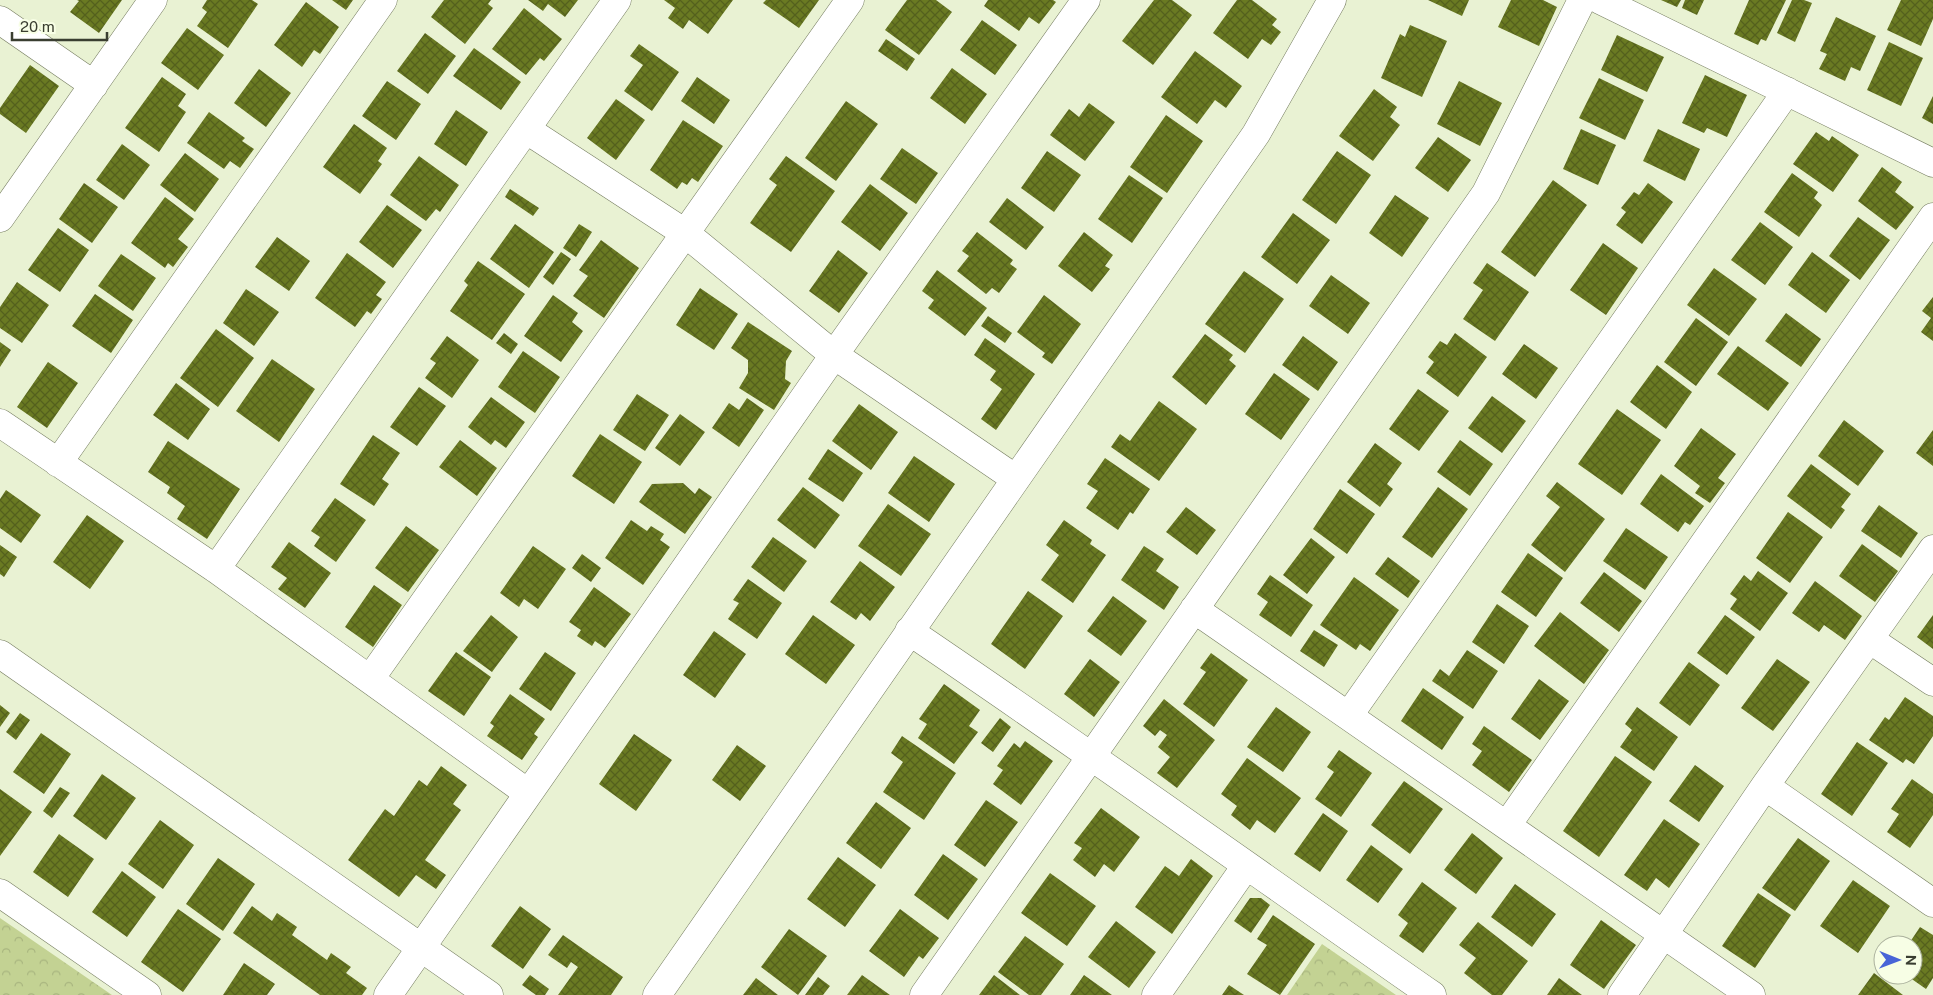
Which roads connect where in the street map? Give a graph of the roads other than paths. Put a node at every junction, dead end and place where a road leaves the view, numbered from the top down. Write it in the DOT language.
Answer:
graph roads {
  1 [pos="153,0"];
  2 [pos="383,0"];
  3 [pos="617,0"];
  4 [pos="850,0"];
  5 [pos="1086,0"];
  6 [pos="1332,0"];
  7 [pos="1582,0"];
  8 [pos="1600,0"];
  9 [pos="0,20"];
  10 [pos="94,85"];
  11 [pos="1787,91"];
  12 [pos="527,130"];
  13 [pos="1933,163"];
  14 [pos="1933,217"];
  15 [pos="0,218"];
  16 [pos="685,233"];
  17 [pos="834,355"];
  18 [pos="0,423"];
  19 [pos="58,463"];
  20 [pos="1016,479"];
  21 [pos="1933,549"];
  22 [pos="216,569"];
  23 [pos="1194,609"];
  24 [pos="910,631"];
  25 [pos="1870,639"];
  26 [pos="0,654"];
  27 [pos="370,679"];
  28 [pos="1933,682"];
  29 [pos="1349,714"];
  30 [pos="1091,754"];
  31 [pos="1765,786"];
  32 [pos="528,793"];
  33 [pos="1507,825"];
  34 [pos="1246,866"];
  35 [pos="0,893"];
  36 [pos="1933,903"];
  37 [pos="1664,934"];
  38 [pos="421,948"];
  39 [pos="147,995"];
  40 [pos="388,995"];
  41 [pos="489,995"];
  42 [pos="656,995"];
  43 [pos="924,995"];
  44 [pos="1156,995"];
  45 [pos="1432,995"];
  46 [pos="1622,995"];
  47 [pos="1751,995"];
  1 -- 10 [label="street"];
  2 -- 19 [label="street"];
  3 -- 12 [label="street"];
  4 -- 16 [label="street"];
  5 -- 17 [label="street"];
  6 -- 20 [label="street"];
  7 -- 23 [label="street"];
  8 -- 11 [label="street"];
  9 -- 10 [label="street"];
  10 -- 15 [label="street"];
  11 -- 13 [label="street"];
  11 -- 29 [label="street"];
  12 -- 16 [label="street"];
  12 -- 22 [label="street"];
  14 -- 33 [label="street"];
  16 -- 17 [label="street"];
  16 -- 27 [label="street"];
  17 -- 20 [label="street"];
  17 -- 32 [label="street"];
  18 -- 19 [label="street"];
  19 -- 22 [label="street"];
  20 -- 24 [label="street"];
  21 -- 25 [label="street"];
  22 -- 27 [label="street"];
  23 -- 29 [label="street"];
  23 -- 30 [label="street"];
  24 -- 30 [label="street"];
  24 -- 42 [label="street"];
  25 -- 28 [label="street"];
  25 -- 31 [label="street"];
  26 -- 38 [label="street"];
  27 -- 32 [label="street"];
  29 -- 33 [label="street"];
  30 -- 34 [label="street"];
  30 -- 43 [label="street"];
  31 -- 36 [label="street"];
  31 -- 37 [label="street"];
  32 -- 38 [label="street"];
  33 -- 37 [label="street"];
  34 -- 44 [label="street"];
  34 -- 45 [label="street"];
  35 -- 39 [label="street"];
  37 -- 46 [label="street"];
  37 -- 47 [label="street"];
  38 -- 40 [label="street"];
  38 -- 41 [label="street"];
}
